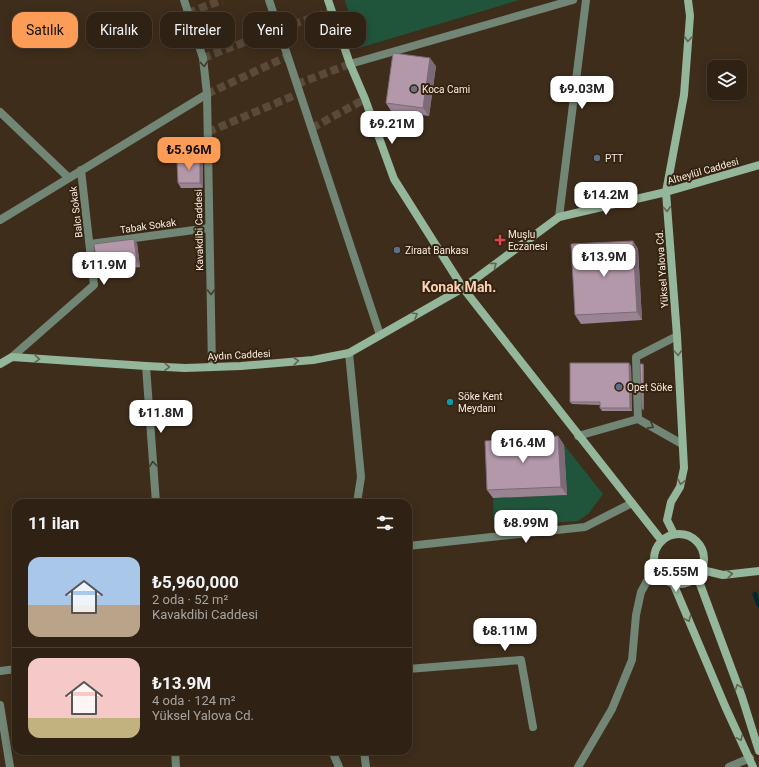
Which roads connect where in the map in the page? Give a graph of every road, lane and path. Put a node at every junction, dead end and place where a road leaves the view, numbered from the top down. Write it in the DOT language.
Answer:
graph roads {
  1 [pos="184,0"];
  2 [pos="269,0"];
  3 [pos="328,0"];
  4 [pos="573,0"];
  5 [pos="586,0"];
  6 [pos="688,0"];
  7 [pos="350,64"];
  8 [pos="207,94"];
  9 [pos="0,112"];
  10 [pos="759,165"];
  11 [pos="81,170"];
  12 [pos="69,178"];
  13 [pos="666,192"];
  14 [pos="559,217"];
  15 [pos="0,220"];
  16 [pos="210,228"];
  17 [pos="90,244"];
  18 [pos="463,288"];
  19 [pos="380,335"];
  20 [pos="677,336"];
  21 [pos="349,353"];
  22 [pos="12,357"];
  23 [pos="0,364"];
  24 [pos="146,366"];
  25 [pos="212,367"];
  26 [pos="638,419"];
  27 [pos="578,436"];
  28 [pos="682,444"];
  29 [pos="156,499"];
  30 [pos="358,499"];
  31 [pos="632,503"];
  32 [pos="674,534"];
  33 [pos="662,541"];
  34 [pos="412,546"];
  35 [pos="759,571"];
  36 [pos="659,573"];
  37 [pos="700,573"];
  38 [pos="673,583"];
  39 [pos="412,669"];
  40 [pos="12,670"];
  41 [pos="0,671"];
  42 [pos="0,705"];
  43 [pos="533,727"];
  44 [pos="759,750"];
  45 [pos="175,755"];
  46 [pos="334,755"];
  47 [pos="364,755"];
  48 [pos="750,758"];
  49 [pos="10,767"];
  50 [pos="176,767"];
  51 [pos="339,767"];
  52 [pos="366,767"];
  53 [pos="578,767"];
  54 [pos="729,767"];
  55 [pos="753,767"];
  1 -- 8 [label="street, Kavakdibi Caddesi, one-way"];
  2 -- 19 [label="street"];
  3 -- 7 [label="main road"];
  4 -- 7 [label="street"];
  5 -- 14 [label="street"];
  6 -- 13 [label="main road, Yüksel Yalova Cd., one-way"];
  7 -- 18 [label="main road"];
  8 -- 11 [label="street"];
  8 -- 16 [label="street, Kavakdibi Caddesi"];
  9 -- 12 [label="street"];
  10 -- 13 [label="main road, Altıeylül Caddesi"];
  11 -- 12 [label="street"];
  11 -- 17 [label="street, Balcı Sokak"];
  12 -- 15 [label="street"];
  13 -- 14 [label="main road, Altıeylül Caddesi"];
  13 -- 20 [label="main road, Yüksel Yalova Cd., one-way"];
  18 -- 14 [label="main road, Altıeylül Caddesi, one-way"];
  16 -- 17 [label="street, Tabak Sokak"];
  16 -- 25 [label="street, Kavakdibi Caddesi, one-way"];
  17 -- 22 [label="street, Balcı Sokak"];
  19 -- 18 [label="main road, Aydın Caddesi, one-way"];
  18 -- 27 [label="main road"];
  19 -- 21 [label="main road, Aydın Caddesi"];
  20 -- 26 [label="street"];
  20 -- 28 [label="main road, Yüksel Yalova Cd., one-way"];
  25 -- 21 [label="main road, Aydın Caddesi, one-way"];
  21 -- 30 [label="street"];
  22 -- 23 [label="main road"];
  22 -- 24 [label="main road, Aydın Caddesi, one-way"];
  24 -- 25 [label="main road, Aydın Caddesi, one-way"];
  29 -- 24 [label="street, one-way"];
  26 -- 27 [label="street"];
  26 -- 28 [label="street, one-way"];
  27 -- 31 [label="main road"];
  28 -- 32 [label="main road, Yüksel Yalova Cd., one-way"];
  31 -- 33 [label="main road"];
  31 -- 34 [label="street"];
  32 -- 33 [label="main road"];
  32 -- 37 [label="main road"];
  33 -- 36 [label="main road"];
  37 -- 35 [label="main road, one-way"];
  36 -- 38 [label="main road"];
  36 -- 53 [label="street"];
  37 -- 38 [label="main road"];
  44 -- 37 [label="main road, one-way"];
  38 -- 48 [label="main road, one-way"];
  39 -- 43 [label="street"];
  40 -- 41 [label="street"];
  42 -- 49 [label="street"];
  45 -- 50 [label="street"];
  46 -- 51 [label="street"];
  47 -- 52 [label="street"];
  48 -- 54 [label="street"];
  48 -- 55 [label="main road"];
}
